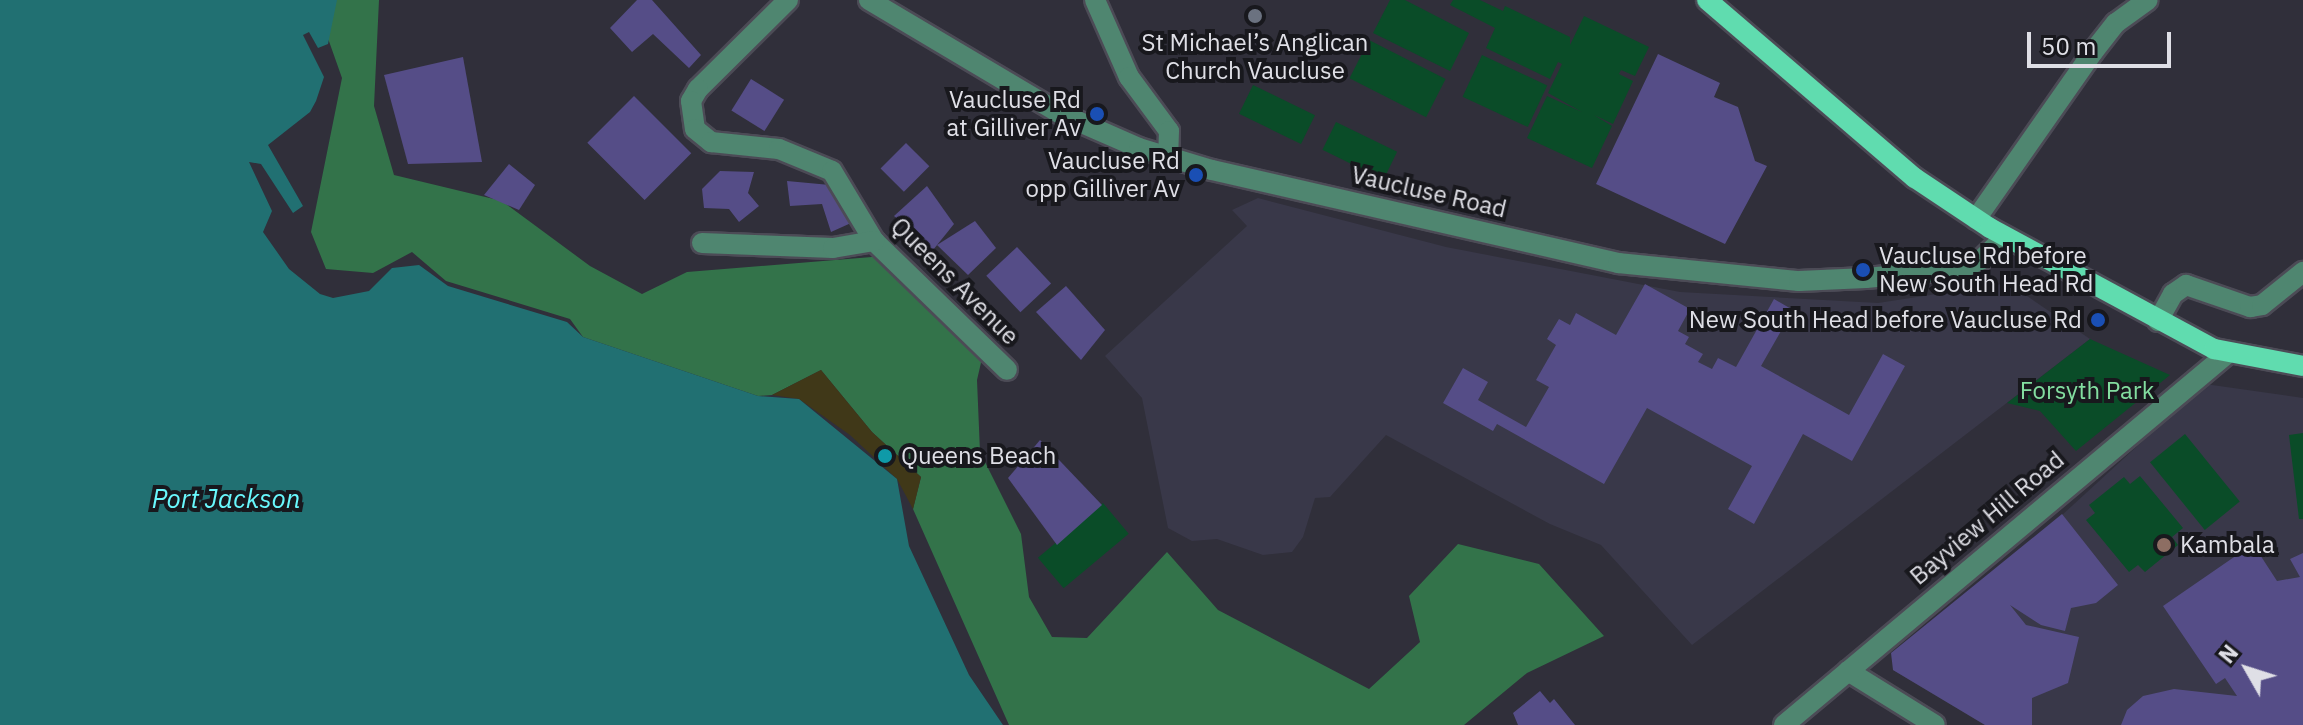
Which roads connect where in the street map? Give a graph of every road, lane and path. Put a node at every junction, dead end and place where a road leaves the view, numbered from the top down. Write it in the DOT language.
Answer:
graph roads {
  1 [pos="788,0"];
  2 [pos="869,0"];
  3 [pos="1095,0"];
  4 [pos="1707,0"];
  5 [pos="2148,0"];
  6 [pos="1168,157"];
  7 [pos="1976,219"];
  8 [pos="2005,237"];
  9 [pos="874,241"];
  10 [pos="702,243"];
  11 [pos="2303,272"];
  12 [pos="2158,321"];
  13 [pos="2227,354"];
  14 [pos="2303,366"];
  15 [pos="1007,370"];
  16 [pos="1848,671"];
  17 [pos="1784,725"];
  18 [pos="1935,725"];
  1 -- 9 [label="street, Queens Avenue"];
  2 -- 6 [label="street, Vaucluse Road"];
  3 -- 6 [label="street"];
  4 -- 7 [label="main road"];
  5 -- 7 [label="street"];
  6 -- 8 [label="street, Vaucluse Road"];
  7 -- 8 [label="main road"];
  8 -- 12 [label="main road"];
  9 -- 10 [label="street"];
  9 -- 15 [label="street, Queens Avenue"];
  11 -- 12 [label="street"];
  12 -- 13 [label="main road"];
  13 -- 14 [label="main road"];
  13 -- 16 [label="street, Bayview Hill Road"];
  16 -- 17 [label="street, Bayview Hill Road"];
  16 -- 18 [label="street"];
}
